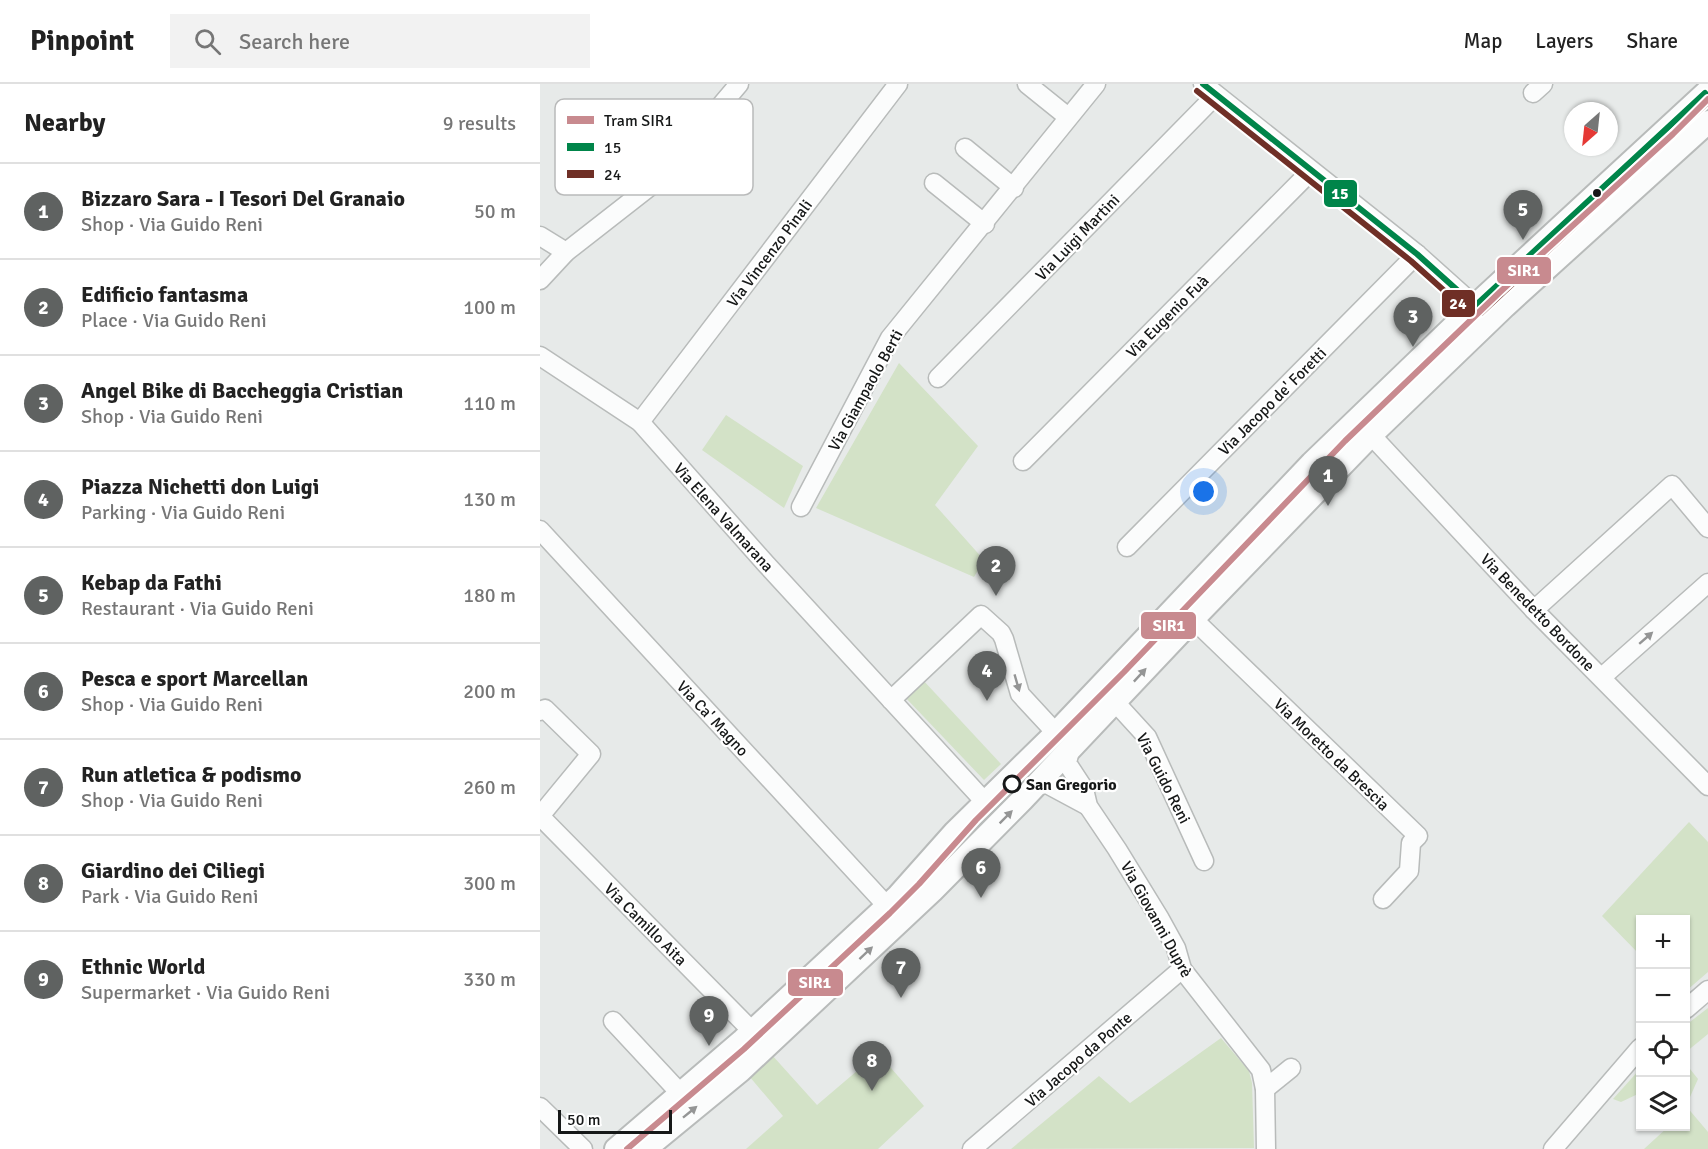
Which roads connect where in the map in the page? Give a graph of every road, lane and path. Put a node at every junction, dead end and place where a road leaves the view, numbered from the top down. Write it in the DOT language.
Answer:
graph roads {
  1 [pos="739,84"];
  2 [pos="898,84"];
  3 [pos="1027,84"];
  4 [pos="1096,84"];
  5 [pos="1212,88"];
  6 [pos="1705,91"];
  7 [pos="726,99"];
  8 [pos="1068,117"];
  9 [pos="1708,122"];
  10 [pos="965,148"];
  11 [pos="1311,171"];
  12 [pos="934,183"];
  13 [pos="1014,188"];
  14 [pos="639,195"];
  15 [pos="985,224"];
  16 [pos="540,236"];
  17 [pos="566,252"];
  18 [pos="1417,254"];
  19 [pos="540,280"];
  20 [pos="1475,306"];
  21 [pos="540,356"];
  22 [pos="938,378"];
  23 [pos="640,422"];
  24 [pos="1371,435"];
  25 [pos="1023,461"];
  26 [pos="801,507"];
  27 [pos="1708,528"];
  28 [pos="540,530"];
  29 [pos="1127,547"];
  30 [pos="1708,583"];
  31 [pos="1534,610"];
  32 [pos="1193,619"];
  33 [pos="1602,677"];
  34 [pos="891,700"];
  35 [pos="1115,702"];
  36 [pos="540,711"];
  37 [pos="1063,742"];
  38 [pos="1036,786"];
  39 [pos="1708,786"];
  40 [pos="985,802"];
  41 [pos="1088,806"];
  42 [pos="540,816"];
  43 [pos="1204,861"];
  44 [pos="1383,899"];
  45 [pos="887,906"];
  46 [pos="1182,969"];
  47 [pos="1708,990"];
  48 [pos="1690,1006"];
  49 [pos="613,1021"];
  50 [pos="753,1032"];
  51 [pos="1636,1054"];
  52 [pos="1291,1068"];
  53 [pos="1265,1089"];
  54 [pos="681,1094"];
  55 [pos="540,1107"];
  56 [pos="583,1149"];
  57 [pos="616,1149"];
  58 [pos="645,1149"];
  59 [pos="972,1149"];
  60 [pos="1266,1149"];
  61 [pos="1553,1149"];
  1 -- 7 [label="street"];
  2 -- 23 [label="street, Via Vincenzo Pinali"];
  3 -- 8 [label="street"];
  4 -- 8 [label="street, Via Giampaolo Berti"];
  5 -- 11 [label="street"];
  5 -- 22 [label="street, Via Luigi Martini"];
  6 -- 20 [label="street"];
  8 -- 13 [label="street, Via Giampaolo Berti"];
  9 -- 24 [label="street"];
  10 -- 13 [label="street"];
  11 -- 18 [label="street"];
  11 -- 25 [label="street, Via Eugenio Fuà"];
  12 -- 15 [label="street"];
  13 -- 15 [label="street, Via Giampaolo Berti"];
  14 -- 17 [label="street"];
  15 -- 26 [label="street, Via Giampaolo Berti"];
  16 -- 17 [label="street"];
  17 -- 19 [label="street"];
  18 -- 20 [label="street"];
  18 -- 29 [label="street, Via Jacopo de' Foretti"];
  20 -- 37 [label="street"];
  21 -- 23 [label="street, Via Elena Valmarana"];
  23 -- 34 [label="street, Via Elena Valmarana"];
  24 -- 31 [label="street, Via Benedetto Bordone"];
  24 -- 32 [label="street"];
  27 -- 31 [label="street"];
  28 -- 45 [label="street, Via Ca' Magno"];
  33 -- 30 [label="street, one-way"];
  31 -- 33 [label="street, Via Benedetto Bordone"];
  35 -- 32 [label="street, one-way"];
  32 -- 44 [label="street, Via Moretto da Brescia"];
  33 -- 39 [label="street, Via Benedetto Bordone"];
  34 -- 37 [label="street, one-way"];
  34 -- 40 [label="street, Via Elena Valmarana"];
  35 -- 37 [label="street"];
  35 -- 43 [label="street, Via Guido Reni"];
  36 -- 42 [label="street"];
  37 -- 38 [label="street"];
  37 -- 40 [label="street"];
  37 -- 41 [label="street, Via Giovanni Duprè"];
  38 -- 41 [label="street, Via Giovanni Duprè"];
  58 -- 38 [label="street, one-way"];
  40 -- 45 [label="street"];
  41 -- 46 [label="street, Via Giovanni Duprè"];
  42 -- 50 [label="street, Via Camillo Aita"];
  45 -- 50 [label="street"];
  46 -- 53 [label="street, Via Giovanni Duprè"];
  46 -- 59 [label="street, Via Jacopo da Ponte"];
  47 -- 48 [label="street"];
  49 -- 54 [label="street"];
  50 -- 54 [label="street"];
  51 -- 61 [label="street"];
  52 -- 53 [label="street"];
  53 -- 60 [label="street, Via Giovanni Duprè"];
  54 -- 57 [label="street"];
  55 -- 56 [label="street"];
}
